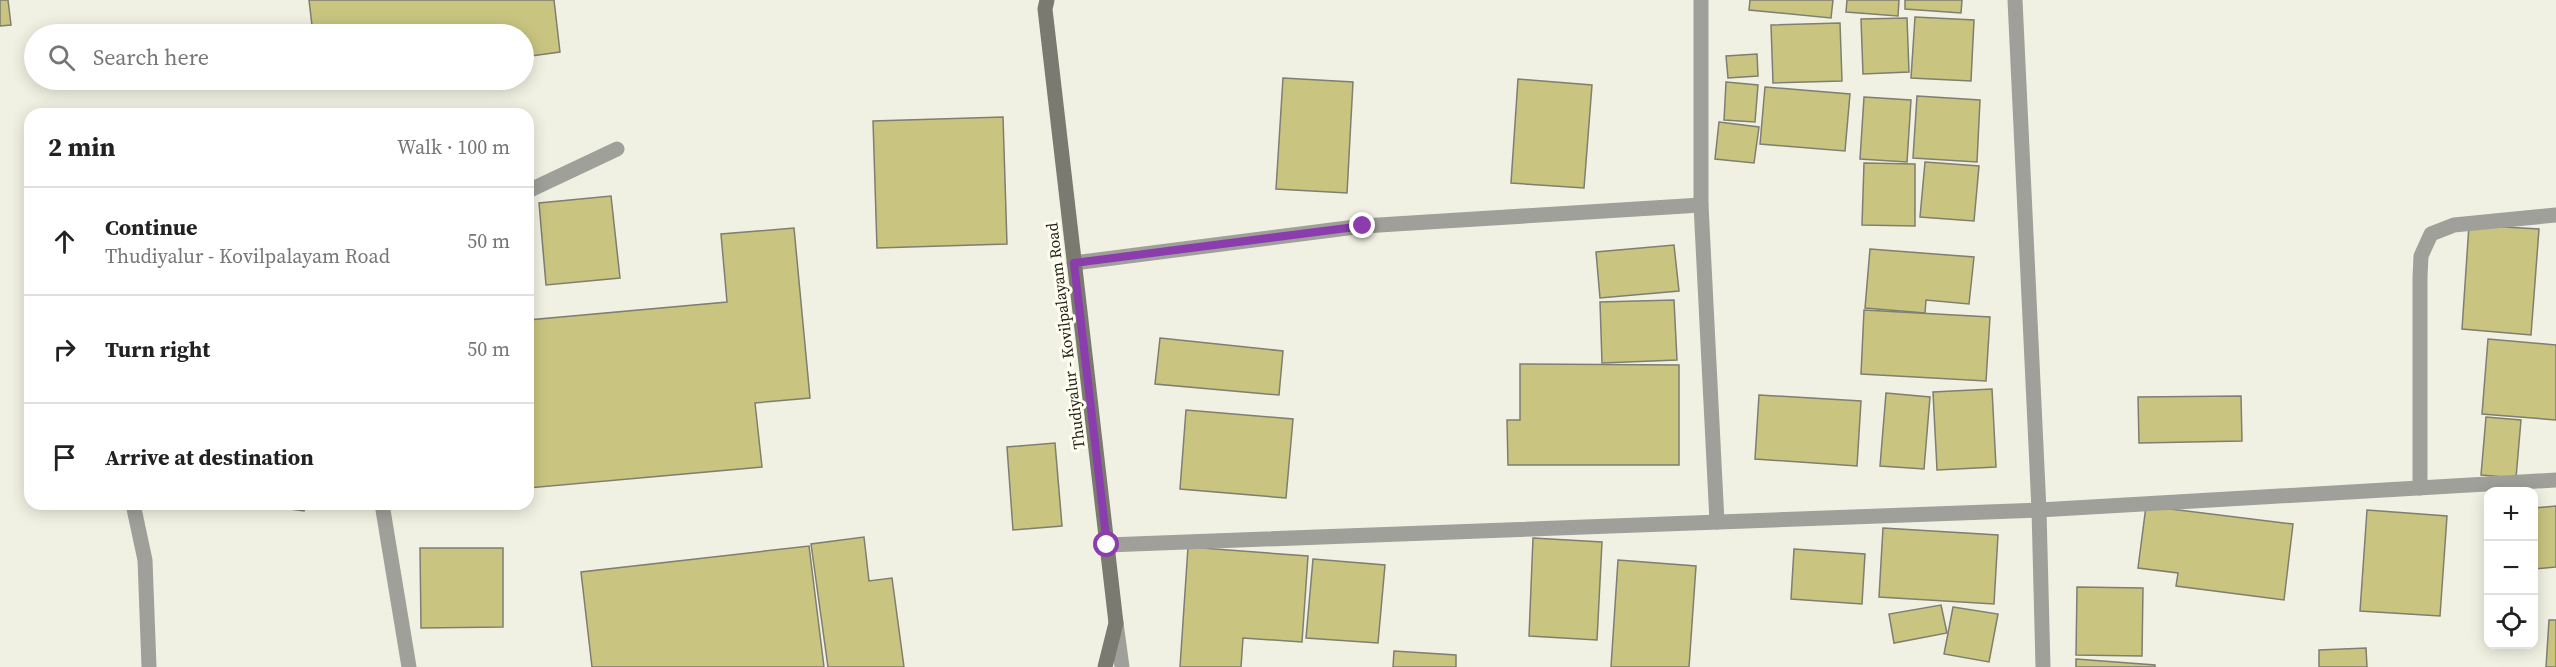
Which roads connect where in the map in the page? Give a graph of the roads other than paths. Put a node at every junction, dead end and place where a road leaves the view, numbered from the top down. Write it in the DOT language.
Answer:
graph roads {
  1 [pos="1047,0"];
  2 [pos="1701,0"];
  3 [pos="2015,0"];
  4 [pos="617,149"];
  5 [pos="534,187"];
  6 [pos="1701,205"];
  7 [pos="2556,215"];
  8 [pos="1074,263"];
  9 [pos="2556,480"];
  10 [pos="2420,488"];
  11 [pos="135,510"];
  12 [pos="383,510"];
  13 [pos="2039,510"];
  14 [pos="1717,522"];
  15 [pos="1107,545"];
  16 [pos="1116,623"];
  17 [pos="149,667"];
  18 [pos="409,667"];
  19 [pos="1105,667"];
  20 [pos="1122,667"];
  21 [pos="2043,667"];
  1 -- 8 [label="main road, Thudiyalur - Kovilpalayam Road"];
  2 -- 6 [label="street"];
  3 -- 13 [label="street"];
  4 -- 5 [label="street"];
  6 -- 8 [label="street"];
  6 -- 14 [label="street"];
  7 -- 10 [label="street"];
  8 -- 15 [label="main road, Thudiyalur - Kovilpalayam Road"];
  9 -- 10 [label="street"];
  10 -- 13 [label="street"];
  11 -- 17 [label="street"];
  12 -- 18 [label="street"];
  13 -- 14 [label="street"];
  13 -- 21 [label="street"];
  14 -- 15 [label="street"];
  15 -- 16 [label="main road, Thudiyalur - Kovilpalayam Road"];
  16 -- 19 [label="main road, Thudiyalur - Kovilpalayam Road"];
  16 -- 20 [label="street"];
}
